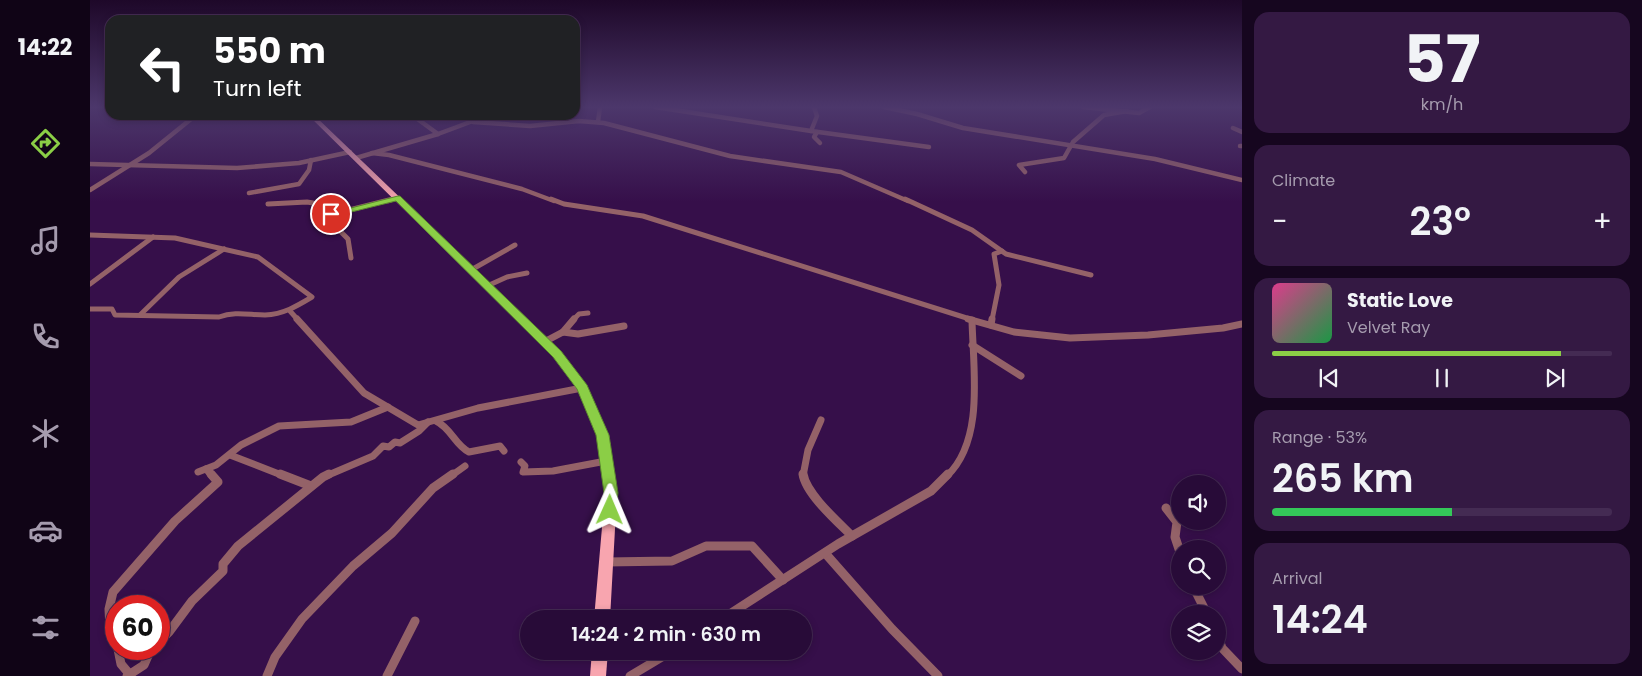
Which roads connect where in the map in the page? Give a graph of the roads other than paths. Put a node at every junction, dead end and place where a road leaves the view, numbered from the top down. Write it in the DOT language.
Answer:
graph roads {
  1 [pos="166,139"];
  2 [pos="336,139"];
  3 [pos="422,139"];
  4 [pos="666,139"];
  5 [pos="816,139"];
  6 [pos="866,139"];
  7 [pos="1030,139"];
  8 [pos="1077,139"];
  9 [pos="820,142"];
  10 [pos="1071,145"];
  11 [pos="929,147"];
  12 [pos="372,153"];
  13 [pos="353,155"];
  14 [pos="311,160"];
  15 [pos="90,164"];
  16 [pos="129,165"];
  17 [pos="1025,172"];
  18 [pos="1242,180"];
  19 [pos="90,190"];
  20 [pos="249,193"];
  21 [pos="398,198"];
  22 [pos="268,204"];
  23 [pos="331,214"];
  24 [pos="90,235"];
  25 [pos="153,237"];
  26 [pos="514,245"];
  27 [pos="224,249"];
  28 [pos="1002,251"];
  29 [pos="351,258"];
  30 [pos="471,270"];
  31 [pos="528,273"];
  32 [pos="1090,275"];
  33 [pos="90,284"];
  34 [pos="487,286"];
  35 [pos="90,309"];
  36 [pos="290,311"];
  37 [pos="588,312"];
  38 [pos="140,315"];
  39 [pos="972,320"];
  40 [pos="1242,324"];
  41 [pos="991,325"];
  42 [pos="624,326"];
  43 [pos="563,332"];
  44 [pos="544,342"];
  45 [pos="972,345"];
  46 [pos="1021,376"];
  47 [pos="582,388"];
  48 [pos="388,408"];
  49 [pos="821,420"];
  50 [pos="432,421"];
  51 [pos="504,452"];
  52 [pos="230,455"];
  53 [pos="606,461"];
  54 [pos="521,462"];
  55 [pos="465,466"];
  56 [pos="311,486"];
  57 [pos="1166,508"];
  58 [pos="852,536"];
  59 [pos="1176,540"];
  60 [pos="825,553"];
  61 [pos="606,562"];
  62 [pos="783,580"];
  63 [pos="112,595"];
  64 [pos="603,610"];
  65 [pos="736,610"];
  66 [pos="416,621"];
  67 [pos="170,631"];
  68 [pos="1226,652"];
  69 [pos="119,660"];
  70 [pos="146,660"];
  71 [pos="599,660"];
  72 [pos="657,660"];
  73 [pos="1242,669"];
  74 [pos="129,676"];
  75 [pos="267,676"];
  76 [pos="387,676"];
  77 [pos="598,676"];
  78 [pos="630,676"];
  79 [pos="938,676"];
  1 -- 16 [label="street"];
  2 -- 13 [label="main road"];
  3 -- 12 [label="street"];
  4 -- 28 [label="street"];
  5 -- 9 [label="street"];
  6 -- 11 [label="street"];
  7 -- 10 [label="street"];
  8 -- 10 [label="street"];
  10 -- 17 [label="street"];
  10 -- 18 [label="street"];
  12 -- 13 [label="street"];
  12 -- 39 [label="street"];
  13 -- 14 [label="street"];
  13 -- 21 [label="main road"];
  14 -- 16 [label="street"];
  14 -- 20 [label="street"];
  15 -- 16 [label="street"];
  16 -- 19 [label="street"];
  21 -- 23 [label="street"];
  21 -- 30 [label="main road"];
  22 -- 23 [label="street"];
  23 -- 29 [label="street"];
  24 -- 25 [label="street"];
  25 -- 27 [label="street"];
  25 -- 33 [label="street"];
  26 -- 30 [label="street"];
  27 -- 36 [label="street"];
  27 -- 38 [label="street"];
  28 -- 32 [label="street"];
  28 -- 41 [label="street"];
  30 -- 34 [label="main road"];
  31 -- 34 [label="street"];
  34 -- 44 [label="main road"];
  35 -- 38 [label="street"];
  36 -- 38 [label="street"];
  36 -- 48 [label="street"];
  37 -- 43 [label="street"];
  39 -- 41 [label="street"];
  39 -- 45 [label="street"];
  40 -- 41 [label="street"];
  42 -- 43 [label="street"];
  43 -- 44 [label="street"];
  44 -- 47 [label="main road"];
  45 -- 46 [label="street"];
  45 -- 58 [label="street"];
  47 -- 50 [label="street"];
  47 -- 53 [label="main road"];
  48 -- 50 [label="street"];
  48 -- 52 [label="street"];
  49 -- 58 [label="street"];
  50 -- 51 [label="street"];
  50 -- 56 [label="street"];
  52 -- 56 [label="street"];
  52 -- 63 [label="street"];
  53 -- 54 [label="street"];
  53 -- 61 [label="main road"];
  55 -- 75 [label="street"];
  56 -- 67 [label="street"];
  57 -- 59 [label="street"];
  58 -- 60 [label="street"];
  60 -- 62 [label="street"];
  60 -- 79 [label="street"];
  61 -- 62 [label="street"];
  61 -- 64 [label="main road"];
  62 -- 65 [label="street"];
  66 -- 76 [label="street"];
  68 -- 73 [label="street"];
  69 -- 74 [label="street"];
  70 -- 74 [label="street"];
  71 -- 77 [label="main road"];
  72 -- 78 [label="street"];
}
